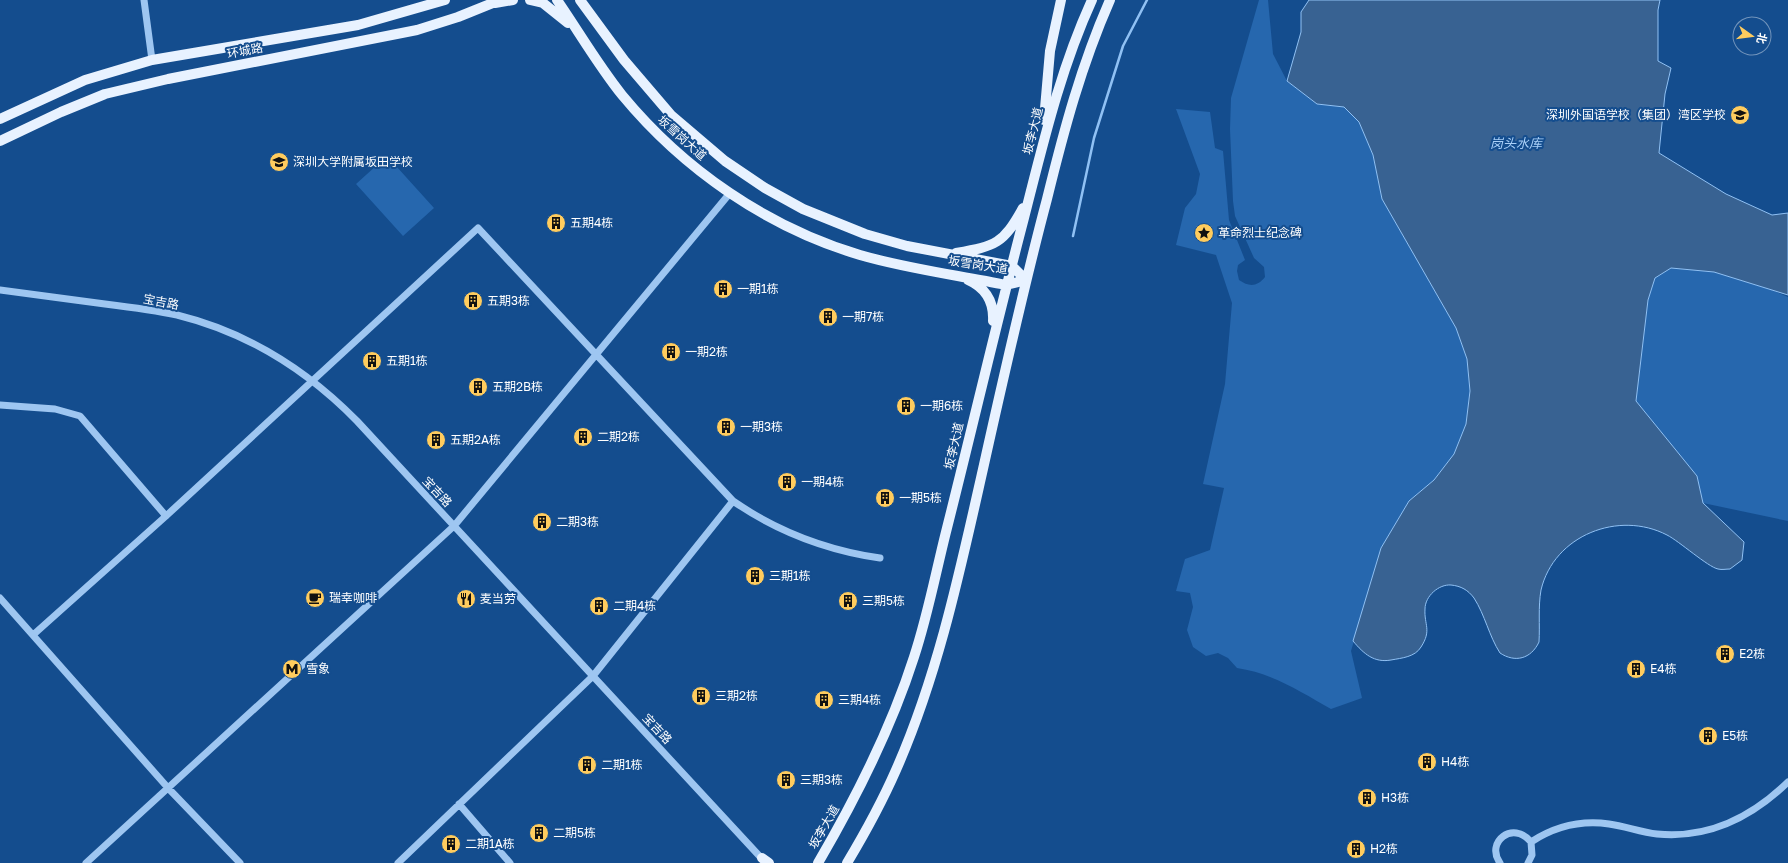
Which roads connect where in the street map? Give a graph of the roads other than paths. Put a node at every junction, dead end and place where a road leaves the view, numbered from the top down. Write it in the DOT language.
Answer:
graph roads {
  1 [pos="144,0"];
  2 [pos="445,0"];
  3 [pos="500,0"];
  4 [pos="513,0"];
  5 [pos="530,0"];
  6 [pos="557,0"];
  7 [pos="580,0"];
  8 [pos="589,0"];
  9 [pos="1061,0"];
  10 [pos="1092,0"];
  11 [pos="1110,0"];
  12 [pos="489,5"];
  13 [pos="597,21"];
  14 [pos="580,34"];
  15 [pos="152,60"];
  16 [pos="0,120"];
  17 [pos="0,141"];
  18 [pos="1042,150"];
  19 [pos="730,193"];
  20 [pos="1030,194"];
  21 [pos="950,254"];
  22 [pos="1012,266"];
  23 [pos="946,273"];
  24 [pos="1026,280"];
  25 [pos="1006,285"];
  26 [pos="0,290"];
  27 [pos="992,343"];
  28 [pos="596,355"];
  29 [pos="312,381"];
  30 [pos="0,405"];
  31 [pos="733,501"];
  32 [pos="166,516"];
  33 [pos="454,526"];
  34 [pos="880,558"];
  35 [pos="0,598"];
  36 [pos="33,635"];
  37 [pos="593,676"];
  38 [pos="1788,782"];
  39 [pos="169,789"];
  40 [pos="459,804"];
  41 [pos="1531,842"];
  42 [pos="824,853"];
  43 [pos="765,862"];
  44 [pos="86,863"];
  45 [pos="240,863"];
  46 [pos="398,863"];
  47 [pos="510,863"];
  48 [pos="811,863"];
  49 [pos="818,863"];
  50 [pos="847,863"];
  51 [pos="1500,863"];
  52 [pos="1528,863"];
  1 -- 15 [label="street"];
  2 -- 15 [label="main road, 环城路"];
  3 -- 12 [label="main road, 环城路"];
  4 -- 12 [label="main road"];
  5 -- 14 [label="main road"];
  6 -- 14 [label="main road, 坂雪岗大道"];
  7 -- 13 [label="main road, 坂雪岗大道"];
  8 -- 13 [label="main road"];
  9 -- 18 [label="main road"];
  10 -- 18 [label="main road, 坂李大道"];
  11 -- 24 [label="main road"];
  12 -- 17 [label="main road, 环城路"];
  13 -- 21 [label="main road, 坂雪岗大道"];
  14 -- 19 [label="main road, 坂雪岗大道"];
  15 -- 16 [label="main road, 环城路"];
  18 -- 20 [label="main road, 坂李大道"];
  19 -- 23 [label="main road, 坂雪岗大道"];
  19 -- 28 [label="street"];
  20 -- 21 [label="main road"];
  20 -- 22 [label="main road, 坂李大道"];
  21 -- 22 [label="main road, 坂雪岗大道"];
  22 -- 24 [label="main road, 坂雪岗大道"];
  22 -- 25 [label="main road, 坂李大道"];
  23 -- 25 [label="main road, 坂雪岗大道"];
  23 -- 27 [label="main road"];
  24 -- 25 [label="main road, 坂雪岗大道"];
  24 -- 50 [label="main road"];
  25 -- 27 [label="main road, 坂李大道"];
  26 -- 29 [label="street, 宝吉路"];
  27 -- 42 [label="main road, 坂李大道"];
  28 -- 29 [label="street"];
  28 -- 31 [label="street"];
  28 -- 33 [label="street"];
  29 -- 32 [label="street"];
  29 -- 33 [label="street, 宝吉路"];
  30 -- 32 [label="street"];
  31 -- 34 [label="street"];
  31 -- 37 [label="street"];
  32 -- 36 [label="street"];
  33 -- 37 [label="street, 宝吉路"];
  33 -- 39 [label="street"];
  35 -- 36 [label="street"];
  36 -- 39 [label="street"];
  37 -- 40 [label="street"];
  37 -- 43 [label="street, 宝吉路"];
  38 -- 41 [label="street"];
  39 -- 44 [label="street"];
  39 -- 45 [label="street"];
  40 -- 46 [label="street"];
  40 -- 47 [label="street"];
  41 -- 51 [label="street"];
  41 -- 52 [label="street"];
  42 -- 48 [label="main road"];
  42 -- 49 [label="main road, 坂李大道"];
}
